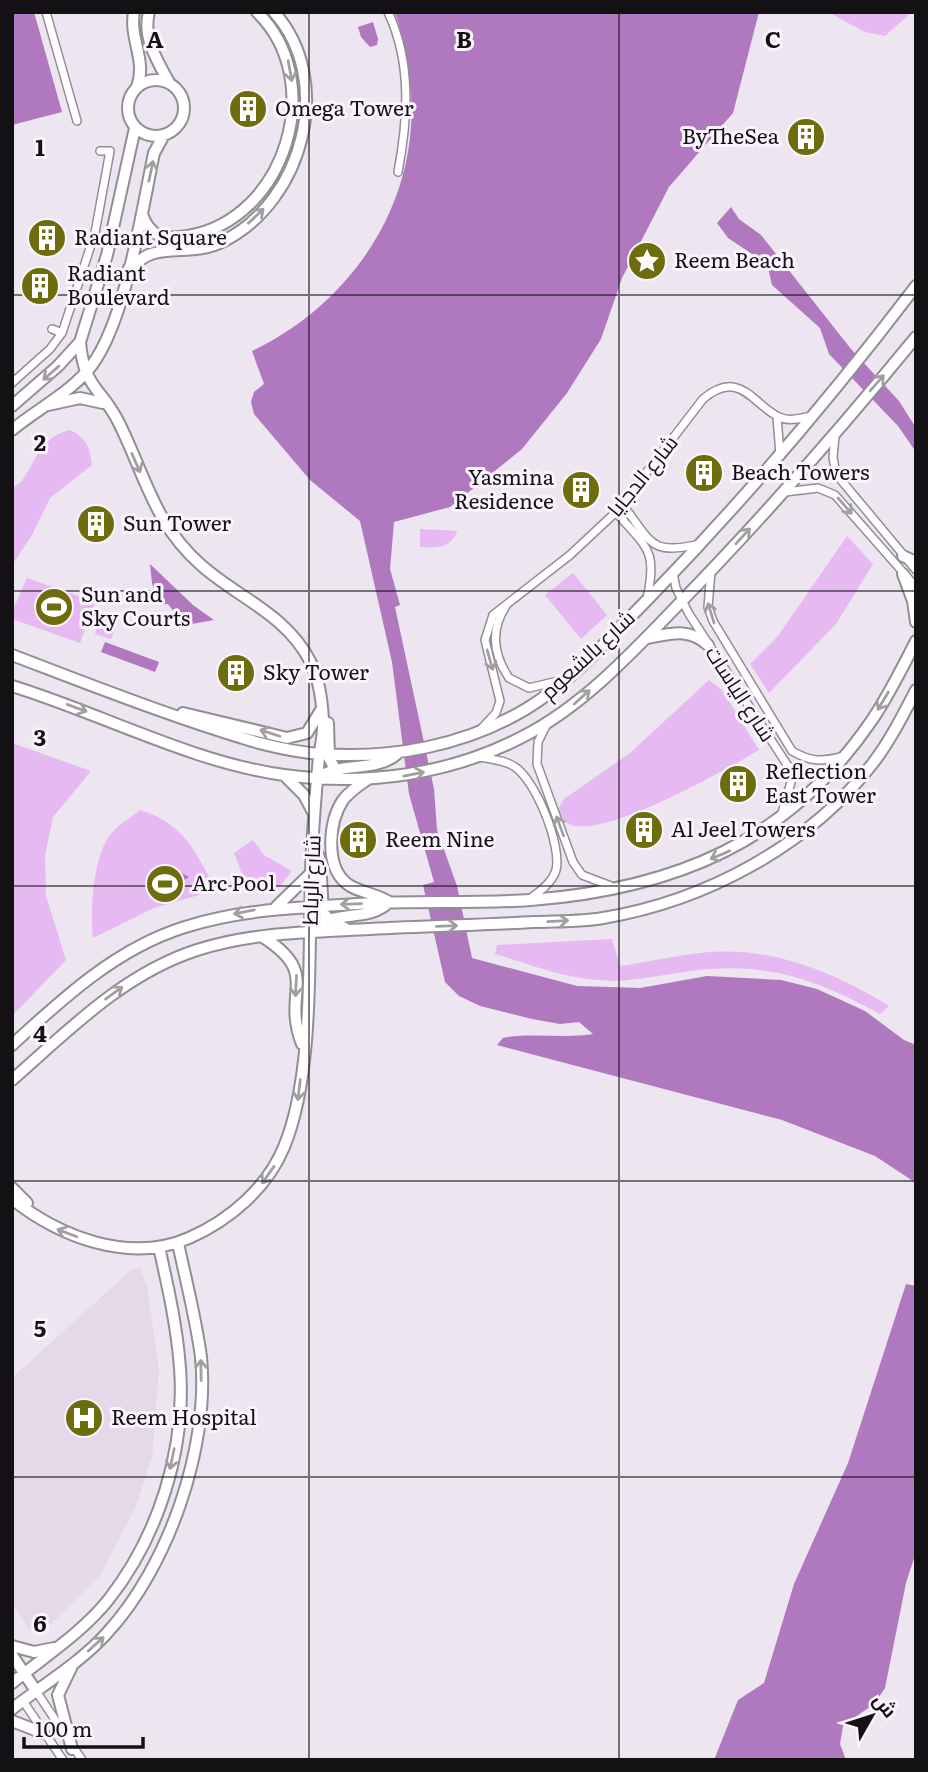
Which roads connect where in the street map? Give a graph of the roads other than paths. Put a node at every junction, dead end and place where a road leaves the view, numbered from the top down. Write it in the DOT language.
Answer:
graph roads {
  1 [pos="46,12"];
  2 [pos="134,12"];
  3 [pos="149,12"];
  4 [pos="257,12"];
  5 [pos="274,12"];
  6 [pos="388,12"];
  7 [pos="170,84"];
  8 [pos="136,87"];
  9 [pos="77,121"];
  10 [pos="135,128"];
  11 [pos="164,135"];
  12 [pos="102,155"];
  13 [pos="398,172"];
  14 [pos="99,211"];
  15 [pos="142,213"];
  16 [pos="117,217"];
  17 [pos="129,268"];
  18 [pos="916,286"];
  19 [pos="53,327"];
  20 [pos="63,331"];
  21 [pos="915,339"];
  22 [pos="80,342"];
  23 [pos="18,363"];
  24 [pos="26,371"];
  25 [pos="84,374"];
  26 [pos="12,383"];
  27 [pos="104,403"];
  28 [pos="12,406"];
  29 [pos="45,406"];
  30 [pos="813,415"];
  31 [pos="777,417"];
  32 [pos="12,430"];
  33 [pos="835,432"];
  34 [pos="780,455"];
  35 [pos="784,492"];
  36 [pos="622,504"];
  37 [pos="616,512"];
  38 [pos="701,544"];
  39 [pos="903,556"];
  40 [pos="916,562"];
  41 [pos="916,570"];
  42 [pos="711,571"];
  43 [pos="673,573"];
  44 [pos="903,573"];
  45 [pos="916,586"];
  46 [pos="647,599"];
  47 [pos="682,601"];
  48 [pos="509,602"];
  49 [pos="916,622"];
  50 [pos="647,638"];
  51 [pos="916,641"];
  52 [pos="708,645"];
  53 [pos="12,655"];
  54 [pos="566,679"];
  55 [pos="12,686"];
  56 [pos="916,690"];
  57 [pos="322,708"];
  58 [pos="172,715"];
  59 [pos="549,722"];
  60 [pos="480,731"];
  61 [pos="398,753"];
  62 [pos="324,754"];
  63 [pos="844,756"];
  64 [pos="478,757"];
  65 [pos="538,768"];
  66 [pos="334,770"];
  67 [pos="284,775"];
  68 [pos="526,775"];
  69 [pos="317,778"];
  70 [pos="350,779"];
  71 [pos="368,779"];
  72 [pos="315,817"];
  73 [pos="780,817"];
  74 [pos="312,844"];
  75 [pos="311,873"];
  76 [pos="619,889"];
  77 [pos="529,900"];
  78 [pos="389,902"];
  79 [pos="316,905"];
  80 [pos="276,907"];
  81 [pos="328,919"];
  82 [pos="351,930"];
  83 [pos="311,932"];
  84 [pos="263,936"];
  85 [pos="12,1045"];
  86 [pos="304,1049"];
  87 [pos="12,1080"];
  88 [pos="12,1188"];
  89 [pos="12,1199"];
  90 [pos="46,1223"];
  91 [pos="178,1243"];
  92 [pos="159,1247"];
  93 [pos="12,1646"];
  94 [pos="56,1647"];
  95 [pos="12,1655"];
  96 [pos="74,1663"];
  97 [pos="24,1673"];
  98 [pos="12,1684"];
  99 [pos="36,1691"];
  100 [pos="23,1701"];
  101 [pos="12,1709"];
  102 [pos="12,1721"];
  103 [pos="43,1732"];
  104 [pos="72,1749"];
  105 [pos="63,1760"];
  106 [pos="82,1760"];
  1 -- 9 [label="street"];
  2 -- 8 [label="main road"];
  3 -- 7 [label="main road"];
  4 -- 15 [label="main road, one-way"];
  17 -- 5 [label="main road, one-way"];
  6 -- 13 [label="street"];
  7 -- 8 [label="main road"];
  7 -- 11 [label="main road"];
  8 -- 10 [label="main road"];
  10 -- 11 [label="main road"];
  10 -- 16 [label="main road"];
  15 -- 11 [label="main road, one-way"];
  12 -- 14 [label="street"];
  14 -- 16 [label="street"];
  14 -- 20 [label="street"];
  15 -- 17 [label="main road"];
  16 -- 22 [label="main road"];
  17 -- 25 [label="main road"];
  18 -- 30 [label="main road, شارع بالشعوم"];
  19 -- 20 [label="street"];
  20 -- 24 [label="street"];
  33 -- 21 [label="main road, شارع بالشعوم, one-way"];
  22 -- 25 [label="main road"];
  22 -- 28 [label="main road, one-way"];
  23 -- 24 [label="street"];
  24 -- 26 [label="street"];
  25 -- 27 [label="main road, شارع الرباط"];
  25 -- 29 [label="main road"];
  27 -- 29 [label="main road"];
  27 -- 57 [label="main road, شارع الرباط, one-way"];
  29 -- 32 [label="main road"];
  30 -- 31 [label="street"];
  30 -- 34 [label="main road, شارع بالشعوم"];
  31 -- 34 [label="street"];
  31 -- 36 [label="street, شارع الدجايا"];
  33 -- 35 [label="main road, شارع بالشعوم"];
  33 -- 39 [label="street"];
  34 -- 38 [label="main road, شارع بالشعوم"];
  42 -- 35 [label="main road, شارع بالشعوم, one-way"];
  35 -- 44 [label="street, one-way"];
  36 -- 37 [label="street, شارع الدجايا"];
  36 -- 38 [label="street"];
  37 -- 46 [label="street"];
  37 -- 48 [label="street, شارع الدجايا"];
  38 -- 43 [label="main road, شارع بالشعوم"];
  39 -- 40 [label="main road"];
  39 -- 41 [label="street"];
  42 -- 47 [label="main road, شارع بالشعوم"];
  63 -- 42 [label="street, شارع الياسات, one-way"];
  43 -- 46 [label="main road, شارع بالشعوم"];
  43 -- 47 [label="street, شارع الياسات"];
  44 -- 45 [label="street"];
  44 -- 49 [label="main road"];
  46 -- 54 [label="main road, شارع بالشعوم"];
  47 -- 50 [label="main road, شارع بالشعوم"];
  47 -- 52 [label="street, شارع الياسات"];
  48 -- 54 [label="street, شارع الدجايا"];
  48 -- 60 [label="street, شارع الدجايا, one-way"];
  50 -- 52 [label="main road"];
  59 -- 50 [label="main road, شارع بالشعوم, one-way"];
  51 -- 63 [label="main road, one-way"];
  52 -- 73 [label="street, شارع الياسات"];
  53 -- 58 [label="main road, شارع بالشعوم"];
  54 -- 60 [label="main road, شارع بالشعوم"];
  55 -- 67 [label="main road, شارع بالشعوم, one-way"];
  82 -- 56 [label="main road, one-way"];
  57 -- 58 [label="main road, one-way"];
  57 -- 62 [label="main road, شارع الرباط"];
  58 -- 62 [label="main road, شارع بالشعوم"];
  59 -- 64 [label="main road, شارع بالشعوم"];
  59 -- 65 [label="street"];
  60 -- 61 [label="main road, شارع بالشعوم"];
  61 -- 62 [label="main road, شارع بالشعوم"];
  61 -- 66 [label="main road"];
  62 -- 66 [label="main road"];
  62 -- 69 [label="main road, شارع الرباط"];
  63 -- 73 [label="main road"];
  64 -- 68 [label="street"];
  71 -- 64 [label="main road, شارع بالشعوم, one-way"];
  65 -- 68 [label="street"];
  76 -- 65 [label="street, one-way"];
  66 -- 69 [label="main road"];
  66 -- 70 [label="main road"];
  67 -- 69 [label="main road, شارع بالشعوم"];
  67 -- 72 [label="main road"];
  68 -- 77 [label="street"];
  69 -- 70 [label="main road, شارع بالشعوم"];
  69 -- 72 [label="main road, شارع الرباط"];
  70 -- 71 [label="main road, شارع بالشعوم"];
  71 -- 78 [label="main road"];
  72 -- 74 [label="main road, شارع الرباط"];
  73 -- 76 [label="main road, one-way"];
  74 -- 75 [label="main road, شارع الرباط"];
  74 -- 79 [label="main road"];
  75 -- 79 [label="main road, شارع الرباط"];
  75 -- 80 [label="main road"];
  76 -- 77 [label="main road"];
  77 -- 78 [label="main road"];
  78 -- 79 [label="main road, one-way"];
  78 -- 81 [label="main road"];
  79 -- 80 [label="main road"];
  79 -- 81 [label="main road"];
  79 -- 83 [label="main road, شارع الرباط"];
  80 -- 85 [label="main road, one-way"];
  81 -- 82 [label="main road"];
  81 -- 83 [label="main road"];
  82 -- 83 [label="main road"];
  83 -- 84 [label="main road"];
  83 -- 86 [label="main road, شارع الرباط"];
  84 -- 86 [label="main road, one-way"];
  87 -- 84 [label="main road, one-way"];
  86 -- 91 [label="main road, شارع الرباط, one-way"];
  88 -- 90 [label="main road"];
  89 -- 90 [label="main road, شارع الرباط"];
  92 -- 90 [label="main road, شارع الرباط, one-way"];
  91 -- 92 [label="main road, شارع الرباط"];
  96 -- 91 [label="main road, one-way"];
  92 -- 94 [label="main road, one-way"];
  93 -- 94 [label="main road"];
  94 -- 97 [label="main road"];
  95 -- 97 [label="main road"];
  96 -- 99 [label="main road"];
  96 -- 104 [label="main road"];
  97 -- 98 [label="main road"];
  97 -- 99 [label="main road"];
  98 -- 100 [label="main road"];
  99 -- 100 [label="main road"];
  99 -- 104 [label="street"];
  100 -- 101 [label="main road"];
  100 -- 103 [label="street"];
  102 -- 103 [label="main road"];
  103 -- 105 [label="street"];
  104 -- 106 [label="street"];
}
